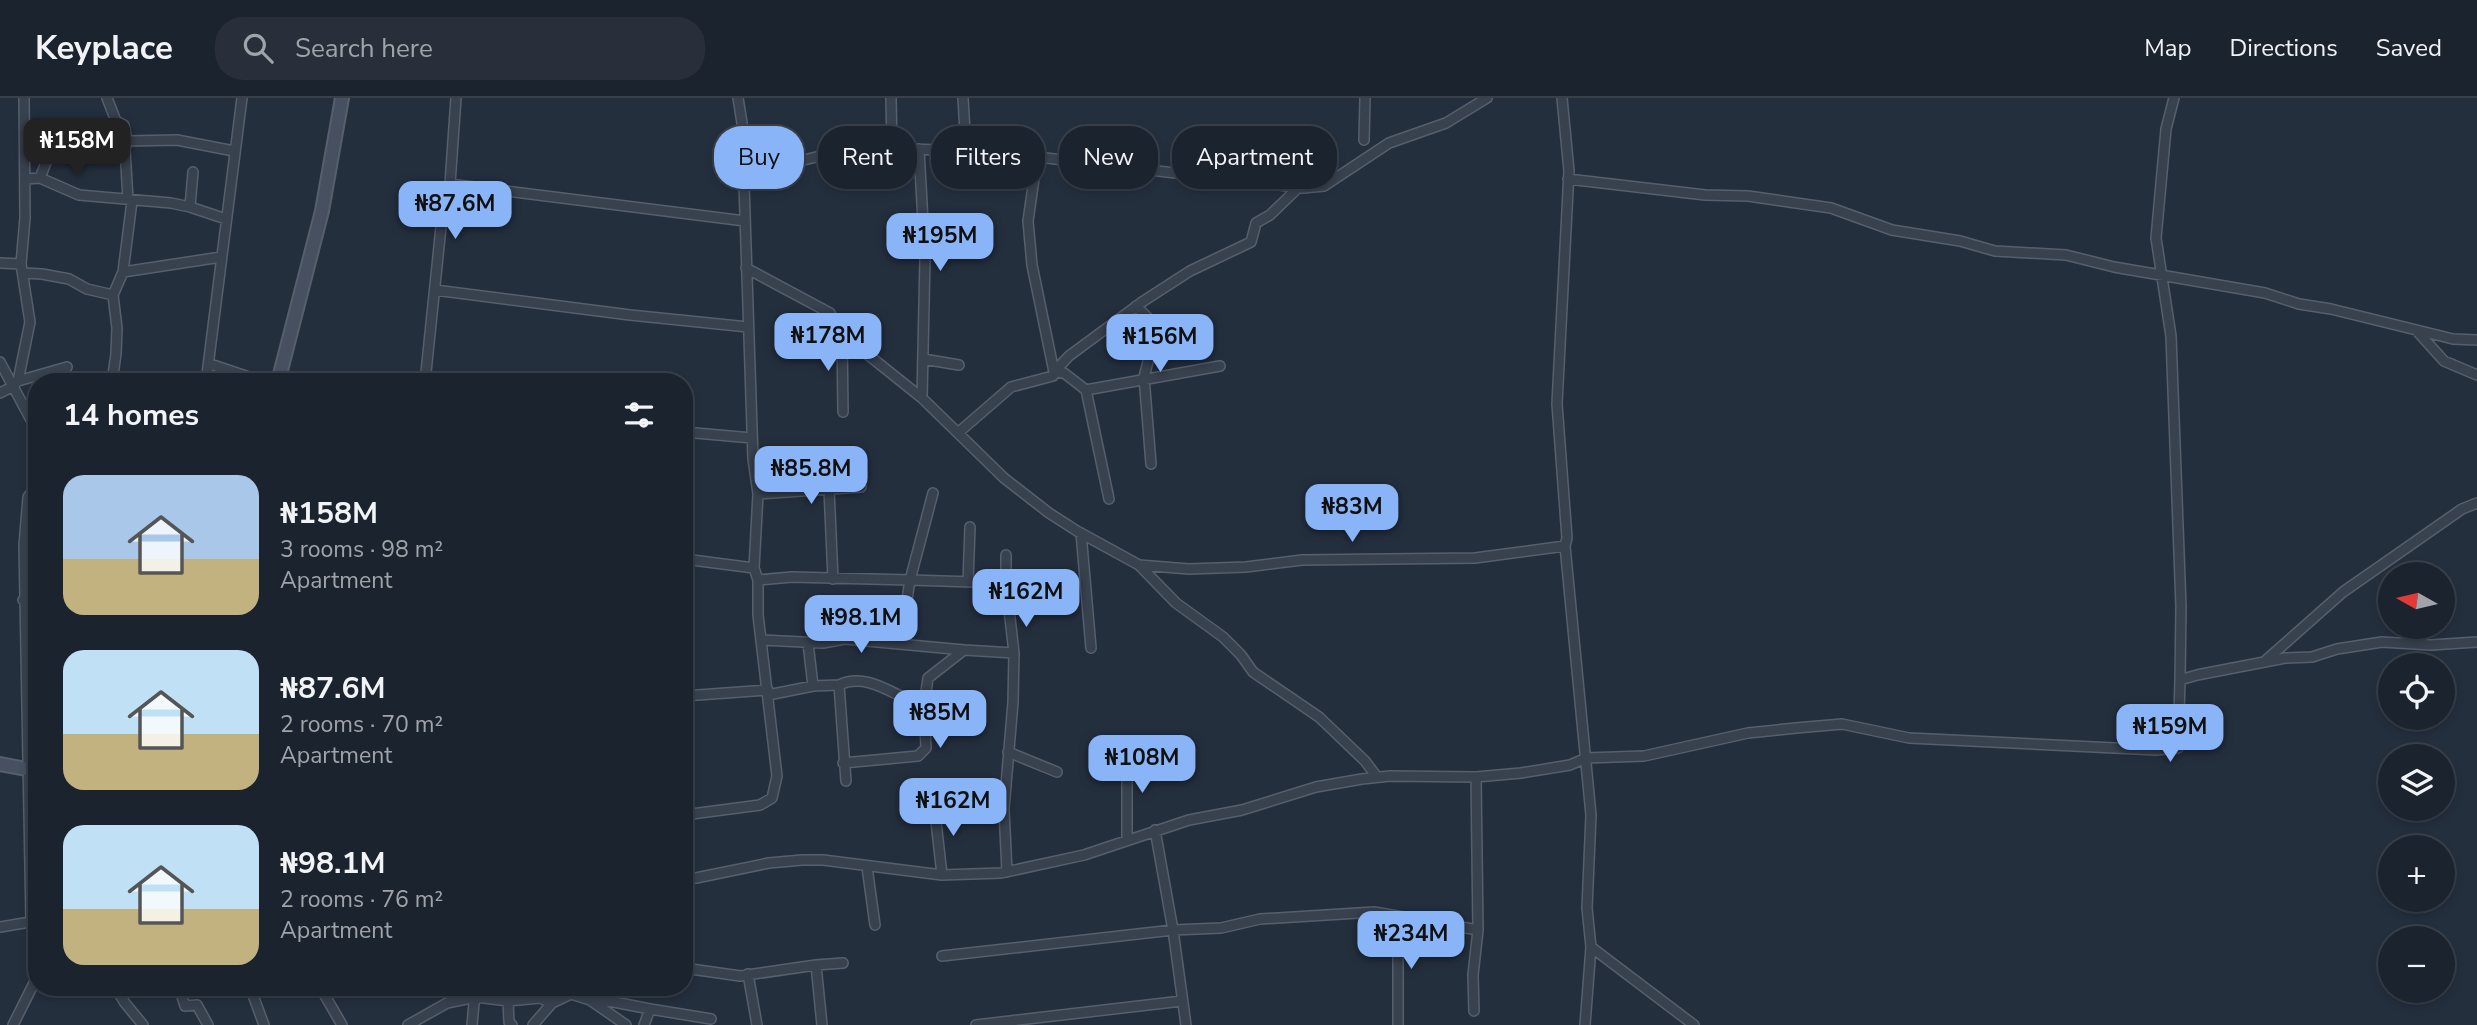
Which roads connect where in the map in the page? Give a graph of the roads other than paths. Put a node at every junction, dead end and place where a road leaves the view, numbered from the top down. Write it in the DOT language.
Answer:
graph roads {
  1 [pos="24,98"];
  2 [pos="107,98"];
  3 [pos="242,98"];
  4 [pos="342,98"];
  5 [pos="456,98"];
  6 [pos="738,98"];
  7 [pos="891,98"];
  8 [pos="963,98"];
  9 [pos="1365,98"];
  10 [pos="1487,98"];
  11 [pos="1562,98"];
  12 [pos="2174,98"];
  13 [pos="742,126"];
  14 [pos="892,126"];
  15 [pos="965,126"];
  16 [pos="1364,140"];
  17 [pos="126,145"];
  18 [pos="919,149"];
  19 [pos="931,149"];
  20 [pos="234,151"];
  21 [pos="1045,159"];
  22 [pos="193,172"];
  23 [pos="1172,173"];
  24 [pos="1337,177"];
  25 [pos="40,178"];
  26 [pos="25,179"];
  27 [pos="1568,179"];
  28 [pos="450,184"];
  29 [pos="744,189"];
  30 [pos="1033,189"];
  31 [pos="1297,189"];
  32 [pos="130,201"];
  33 [pos="190,207"];
  34 [pos="226,219"];
  35 [pos="745,221"];
  36 [pos="221,257"];
  37 [pos="0,263"];
  38 [pos="746,268"];
  39 [pos="22,269"];
  40 [pos="123,272"];
  41 [pos="2161,275"];
  42 [pos="435,290"];
  43 [pos="113,295"];
  44 [pos="1136,306"];
  45 [pos="748,327"];
  46 [pos="2416,330"];
  47 [pos="842,335"];
  48 [pos="2477,340"];
  49 [pos="923,359"];
  50 [pos="0,364"];
  51 [pos="210,364"];
  52 [pos="959,365"];
  53 [pos="1220,366"];
  54 [pos="67,367"];
  55 [pos="1054,372"];
  56 [pos="49,373"];
  57 [pos="113,373"];
  58 [pos="208,373"];
  59 [pos="237,373"];
  60 [pos="280,373"];
  61 [pos="426,373"];
  62 [pos="2477,375"];
  63 [pos="1144,379"];
  64 [pos="28,380"];
  65 [pos="15,384"];
  66 [pos="1086,390"];
  67 [pos="0,393"];
  68 [pos="922,398"];
  69 [pos="28,412"];
  70 [pos="843,412"];
  71 [pos="958,432"];
  72 [pos="693,433"];
  73 [pos="752,438"];
  74 [pos="855,456"];
  75 [pos="753,459"];
  76 [pos="1151,464"];
  77 [pos="861,487"];
  78 [pos="829,489"];
  79 [pos="933,493"];
  80 [pos="758,494"];
  81 [pos="28,497"];
  82 [pos="1109,499"];
  83 [pos="2477,503"];
  84 [pos="970,527"];
  85 [pos="1080,533"];
  86 [pos="1565,546"];
  87 [pos="1006,555"];
  88 [pos="693,560"];
  89 [pos="1139,565"];
  90 [pos="754,568"];
  91 [pos="833,579"];
  92 [pos="758,580"];
  93 [pos="910,580"];
  94 [pos="968,582"];
  95 [pos="1006,583"];
  96 [pos="23,600"];
  97 [pos="28,601"];
  98 [pos="761,640"];
  99 [pos="2477,642"];
  100 [pos="808,643"];
  101 [pos="900,644"];
  102 [pos="1091,648"];
  103 [pos="964,650"];
  104 [pos="1014,653"];
  105 [pos="2264,662"];
  106 [pos="2180,680"];
  107 [pos="839,685"];
  108 [pos="813,686"];
  109 [pos="768,692"];
  110 [pos="28,694"];
  111 [pos="693,695"];
  112 [pos="924,706"];
  113 [pos="1127,751"];
  114 [pos="1008,752"];
  115 [pos="1586,758"];
  116 [pos="843,763"];
  117 [pos="0,764"];
  118 [pos="28,769"];
  119 [pos="1057,772"];
  120 [pos="1377,776"];
  121 [pos="1476,777"];
  122 [pos="846,781"];
  123 [pos="934,804"];
  124 [pos="693,814"];
  125 [pos="1155,830"];
  126 [pos="1126,840"];
  127 [pos="867,867"];
  128 [pos="1007,872"];
  129 [pos="942,876"];
  130 [pos="693,878"];
  131 [pos="1398,916"];
  132 [pos="28,923"];
  133 [pos="875,925"];
  134 [pos="0,927"];
  135 [pos="1173,930"];
  136 [pos="1478,930"];
  137 [pos="1591,947"];
  138 [pos="942,956"];
  139 [pos="842,963"];
  140 [pos="816,965"];
  141 [pos="693,969"];
  142 [pos="748,974"];
  143 [pos="28,995"];
  144 [pos="121,996"];
  145 [pos="182,996"];
  146 [pos="253,996"];
  147 [pos="325,996"];
  148 [pos="564,996"];
  149 [pos="582,996"];
  150 [pos="477,997"];
  151 [pos="590,1000"];
  152 [pos="508,1001"];
  153 [pos="1182,1001"];
  154 [pos="552,1003"];
  155 [pos="650,1009"];
  156 [pos="1474,1011"];
  157 [pos="711,1019"];
  158 [pos="1060,1020"];
  159 [pos="13,1025"];
  160 [pos="143,1025"];
  161 [pos="208,1025"];
  162 [pos="264,1025"];
  163 [pos="342,1025"];
  164 [pos="408,1025"];
  165 [pos="472,1025"];
  166 [pos="512,1025"];
  167 [pos="533,1025"];
  168 [pos="626,1025"];
  169 [pos="644,1025"];
  170 [pos="757,1025"];
  171 [pos="822,1025"];
  172 [pos="976,1025"];
  173 [pos="1186,1025"];
  174 [pos="1398,1025"];
  175 [pos="1586,1025"];
  176 [pos="1694,1025"];
  1 -- 26 [label="street"];
  2 -- 17 [label="street"];
  3 -- 20 [label="street"];
  4 -- 60 [label="street"];
  5 -- 28 [label="street"];
  6 -- 13 [label="street"];
  7 -- 14 [label="street"];
  8 -- 15 [label="street"];
  9 -- 16 [label="street"];
  10 -- 24 [label="street"];
  11 -- 27 [label="street"];
  12 -- 41 [label="street"];
  17 -- 20 [label="street"];
  17 -- 25 [label="street"];
  17 -- 32 [label="street"];
  18 -- 19 [label="street"];
  18 -- 49 [label="street"];
  20 -- 34 [label="street"];
  21 -- 23 [label="street"];
  22 -- 33 [label="street"];
  25 -- 26 [label="street"];
  25 -- 32 [label="street"];
  26 -- 39 [label="street"];
  27 -- 41 [label="street"];
  27 -- 86 [label="street"];
  28 -- 35 [label="street"];
  28 -- 42 [label="street"];
  29 -- 35 [label="street"];
  30 -- 55 [label="street"];
  31 -- 44 [label="street"];
  32 -- 33 [label="street"];
  32 -- 40 [label="street"];
  33 -- 34 [label="street"];
  34 -- 36 [label="street"];
  35 -- 38 [label="street"];
  36 -- 40 [label="street"];
  36 -- 51 [label="street"];
  37 -- 39 [label="street"];
  38 -- 45 [label="street"];
  38 -- 47 [label="street"];
  39 -- 43 [label="street"];
  39 -- 65 [label="street"];
  40 -- 43 [label="street"];
  41 -- 46 [label="street"];
  41 -- 106 [label="street"];
  42 -- 45 [label="street"];
  42 -- 61 [label="street"];
  43 -- 57 [label="street"];
  44 -- 55 [label="street"];
  44 -- 63 [label="street"];
  45 -- 73 [label="street"];
  46 -- 48 [label="street"];
  46 -- 62 [label="street"];
  47 -- 68 [label="street"];
  47 -- 70 [label="street"];
  49 -- 52 [label="street"];
  49 -- 68 [label="street"];
  50 -- 65 [label="street"];
  51 -- 58 [label="street"];
  51 -- 59 [label="street"];
  53 -- 63 [label="street"];
  54 -- 56 [label="street"];
  55 -- 66 [label="street"];
  55 -- 71 [label="street"];
  63 -- 66 [label="street"];
  63 -- 76 [label="street"];
  64 -- 65 [label="street"];
  65 -- 67 [label="street"];
  65 -- 69 [label="street"];
  66 -- 82 [label="street"];
  68 -- 71 [label="street"];
  71 -- 85 [label="street"];
  72 -- 73 [label="street"];
  73 -- 75 [label="street"];
  74 -- 75 [label="street"];
  75 -- 80 [label="street"];
  77 -- 78 [label="street"];
  78 -- 80 [label="street"];
  78 -- 91 [label="street"];
  79 -- 93 [label="street"];
  80 -- 90 [label="street"];
  81 -- 96 [label="street"];
  83 -- 105 [label="street"];
  84 -- 94 [label="street"];
  85 -- 89 [label="street"];
  85 -- 102 [label="street"];
  86 -- 89 [label="street"];
  86 -- 115 [label="street"];
  87 -- 95 [label="street"];
  88 -- 90 [label="street"];
  89 -- 120 [label="street"];
  90 -- 92 [label="street"];
  91 -- 92 [label="street"];
  91 -- 93 [label="street"];
  92 -- 98 [label="street"];
  93 -- 94 [label="street"];
  93 -- 101 [label="street"];
  94 -- 95 [label="street"];
  95 -- 104 [label="street"];
  96 -- 97 [label="street"];
  96 -- 110 [label="street"];
  98 -- 100 [label="street"];
  98 -- 109 [label="street"];
  99 -- 105 [label="street"];
  100 -- 101 [label="street"];
  100 -- 108 [label="street"];
  101 -- 103 [label="street"];
  103 -- 104 [label="street"];
  103 -- 112 [label="street"];
  104 -- 114 [label="street"];
  105 -- 106 [label="street"];
  106 -- 115 [label="street"];
  107 -- 108 [label="street"];
  107 -- 112 [label="street"];
  107 -- 116 [label="street"];
  108 -- 109 [label="street"];
  109 -- 111 [label="street"];
  109 -- 124 [label="street"];
  112 -- 116 [label="street"];
  113 -- 126 [label="street"];
  114 -- 119 [label="street"];
  114 -- 128 [label="street"];
  115 -- 121 [label="street"];
  115 -- 137 [label="street"];
  116 -- 122 [label="street"];
  117 -- 118 [label="street"];
  120 -- 121 [label="street"];
  120 -- 125 [label="street"];
  121 -- 136 [label="street"];
  123 -- 129 [label="street"];
  125 -- 126 [label="street"];
  125 -- 135 [label="street"];
  126 -- 128 [label="street"];
  127 -- 129 [label="street"];
  127 -- 130 [label="street"];
  127 -- 133 [label="street"];
  128 -- 129 [label="street"];
  131 -- 135 [label="street"];
  131 -- 136 [label="street"];
  131 -- 174 [label="street"];
  132 -- 134 [label="street"];
  135 -- 138 [label="street"];
  135 -- 153 [label="street"];
  136 -- 156 [label="street"];
  137 -- 175 [label="street"];
  137 -- 176 [label="street"];
  139 -- 140 [label="street"];
  140 -- 142 [label="street"];
  140 -- 171 [label="street"];
  141 -- 142 [label="street"];
  142 -- 170 [label="street"];
  143 -- 159 [label="street"];
  144 -- 160 [label="street"];
  145 -- 161 [label="street"];
  146 -- 162 [label="street"];
  147 -- 163 [label="street"];
  148 -- 154 [label="street"];
  149 -- 151 [label="street"];
  150 -- 152 [label="street"];
  150 -- 164 [label="street"];
  150 -- 165 [label="street"];
  151 -- 155 [label="street"];
  151 -- 168 [label="street"];
  152 -- 154 [label="street"];
  152 -- 166 [label="street"];
  153 -- 158 [label="street"];
  153 -- 173 [label="street"];
  154 -- 167 [label="street"];
  155 -- 157 [label="street"];
  155 -- 169 [label="street"];
  158 -- 172 [label="street"];
}
